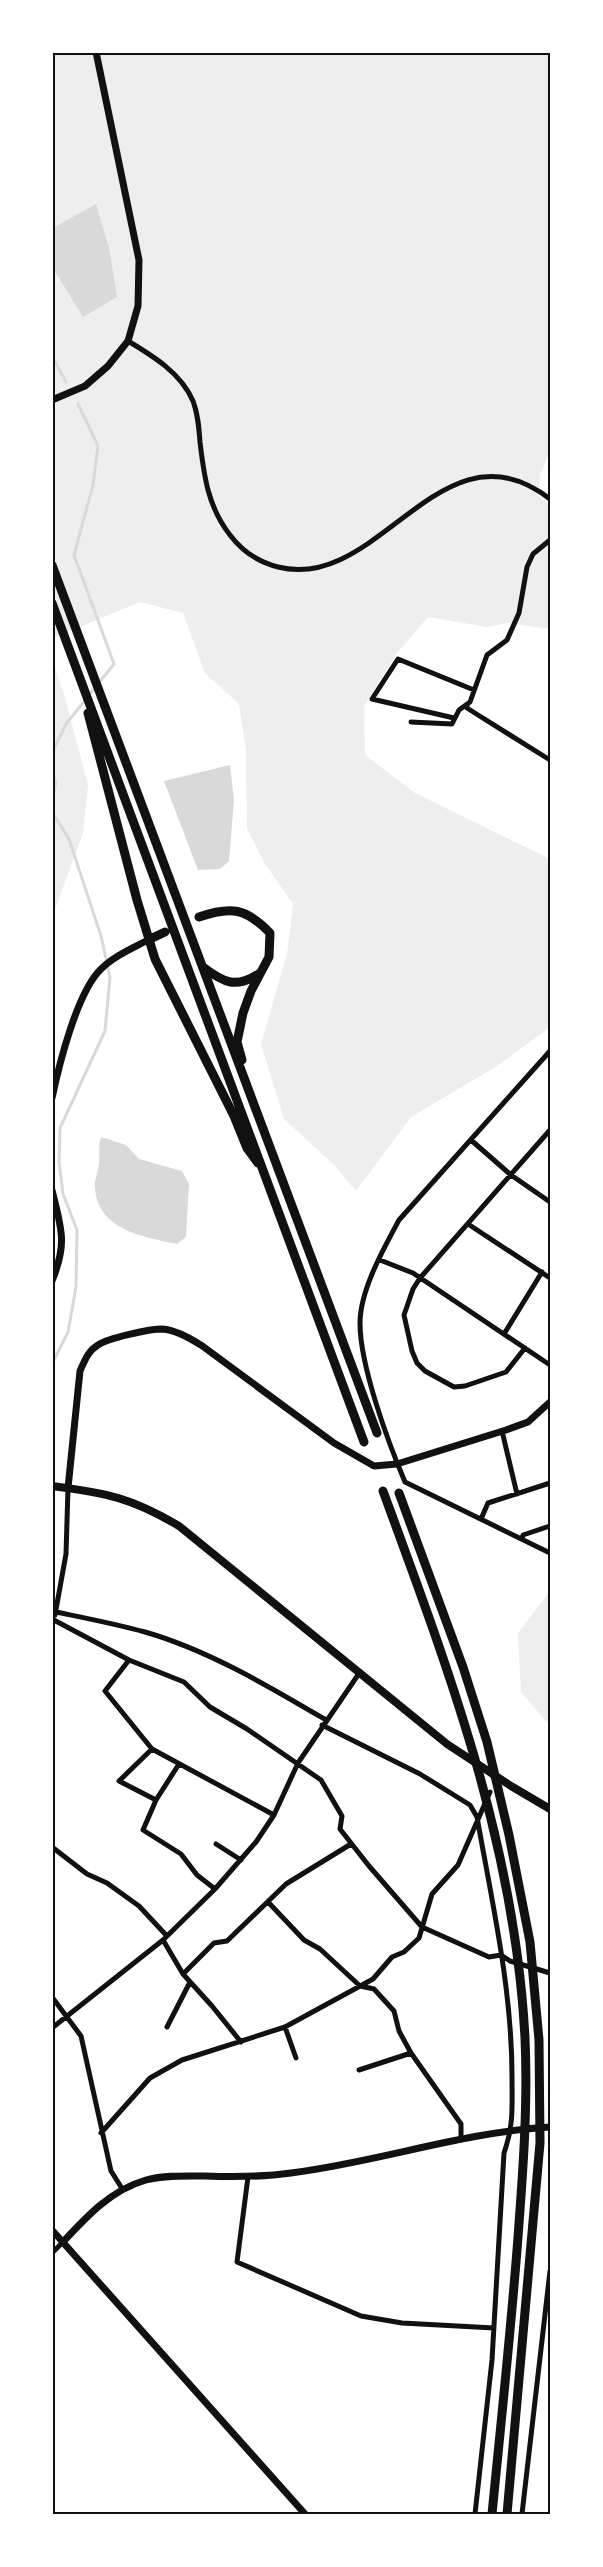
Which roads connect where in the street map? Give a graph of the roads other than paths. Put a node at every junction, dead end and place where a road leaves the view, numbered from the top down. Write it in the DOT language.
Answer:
graph roads {
  1 [pos="96,52"];
  2 [pos="128,341"];
  3 [pos="52,400"];
  4 [pos="550,499"];
  5 [pos="550,540"];
  6 [pos="52,565"];
  7 [pos="52,603"];
  8 [pos="82,686"];
  9 [pos="474,690"];
  10 [pos="467,705"];
  11 [pos="454,718"];
  12 [pos="411,722"];
  13 [pos="550,760"];
  14 [pos="199,917"];
  15 [pos="165,932"];
  16 [pos="148,940"];
  17 [pos="203,966"];
  18 [pos="262,972"];
  19 [pos="549,1054"];
  20 [pos="52,1098"];
  21 [pos="255,1112"];
  22 [pos="550,1130"];
  23 [pos="471,1140"];
  24 [pos="263,1169"];
  25 [pos="511,1175"];
  26 [pos="52,1190"];
  27 [pos="550,1202"];
  28 [pos="468,1224"];
  29 [pos="380,1260"];
  30 [pos="542,1272"];
  31 [pos="420,1278"];
  32 [pos="550,1278"];
  33 [pos="52,1281"];
  34 [pos="504,1334"];
  35 [pos="525,1348"];
  36 [pos="550,1365"];
  37 [pos="550,1402"];
  38 [pos="502,1431"];
  39 [pos="377,1433"];
  40 [pos="364,1442"];
  41 [pos="397,1464"];
  42 [pos="550,1483"];
  43 [pos="55,1487"];
  44 [pos="68,1488"];
  45 [pos="383,1491"];
  46 [pos="399,1493"];
  47 [pos="517,1494"];
  48 [pos="481,1519"];
  49 [pos="550,1526"];
  50 [pos="522,1539"];
  51 [pos="550,1552"];
  52 [pos="56,1612"];
  53 [pos="53,1620"];
  54 [pos="129,1659"];
  55 [pos="360,1672"];
  56 [pos="324,1722"];
  57 [pos="152,1749"];
  58 [pos="298,1763"];
  59 [pos="179,1764"];
  60 [pos="490,1792"];
  61 [pos="156,1800"];
  62 [pos="550,1809"];
  63 [pos="273,1815"];
  64 [pos="477,1817"];
  65 [pos="216,1844"];
  66 [pos="351,1844"];
  67 [pos="52,1847"];
  68 [pos="241,1860"];
  69 [pos="215,1889"];
  70 [pos="269,1902"];
  71 [pos="422,1927"];
  72 [pos="165,1937"];
  73 [pos="501,1955"];
  74 [pos="550,1973"];
  75 [pos="183,1974"];
  76 [pos="190,1982"];
  77 [pos="360,1986"];
  78 [pos="52,1997"];
  79 [pos="69,2017"];
  80 [pos="167,2027"];
  81 [pos="285,2027"];
  82 [pos="52,2028"];
  83 [pos="241,2042"];
  84 [pos="411,2053"];
  85 [pos="296,2058"];
  86 [pos="359,2070"];
  87 [pos="550,2127"];
  88 [pos="512,2129"];
  89 [pos="101,2133"];
  90 [pos="461,2140"];
  91 [pos="248,2176"];
  92 [pos="123,2190"];
  93 [pos="52,2230"];
  94 [pos="63,2242"];
  95 [pos="52,2253"];
  96 [pos="550,2271"];
  97 [pos="494,2328"];
  98 [pos="547,2330"];
  99 [pos="305,2514"];
  100 [pos="475,2514"];
  101 [pos="492,2514"];
  102 [pos="507,2514"];
  103 [pos="522,2514"];
  1 -- 2 [label="street"];
  2 -- 3 [label="street"];
  2 -- 4 [label="street"];
  5 -- 9 [label="street"];
  6 -- 17 [label="highway"];
  7 -- 8 [label="highway"];
  8 -- 16 [label="highway"];
  8 -- 24 [label="highway"];
  9 -- 10 [label="street"];
  9 -- 11 [label="street"];
  10 -- 11 [label="street"];
  10 -- 13 [label="street"];
  11 -- 12 [label="street"];
  14 -- 18 [label="highway"];
  15 -- 16 [label="highway"];
  16 -- 20 [label="street"];
  16 -- 24 [label="highway"];
  17 -- 18 [label="highway"];
  17 -- 21 [label="highway"];
  18 -- 21 [label="highway"];
  19 -- 23 [label="street"];
  21 -- 39 [label="highway"];
  22 -- 25 [label="street"];
  23 -- 25 [label="street"];
  23 -- 29 [label="street"];
  24 -- 40 [label="highway"];
  25 -- 27 [label="street"];
  25 -- 28 [label="street"];
  26 -- 33 [label="street"];
  28 -- 30 [label="street"];
  28 -- 31 [label="street"];
  29 -- 31 [label="street"];
  29 -- 41 [label="street"];
  30 -- 32 [label="street"];
  30 -- 34 [label="street"];
  31 -- 34 [label="street"];
  31 -- 35 [label="street"];
  34 -- 35 [label="street"];
  35 -- 36 [label="street"];
  37 -- 38 [label="street"];
  38 -- 41 [label="street"];
  38 -- 47 [label="street"];
  41 -- 44 [label="street"];
  41 -- 48 [label="street"];
  42 -- 47 [label="street"];
  43 -- 44 [label="main road"];
  44 -- 52 [label="street"];
  44 -- 55 [label="main road"];
  45 -- 101 [label="highway"];
  46 -- 102 [label="highway"];
  47 -- 48 [label="street"];
  48 -- 50 [label="street"];
  49 -- 50 [label="street"];
  50 -- 51 [label="street"];
  52 -- 53 [label="street"];
  52 -- 56 [label="street"];
  53 -- 54 [label="street"];
  54 -- 57 [label="street"];
  54 -- 58 [label="street"];
  55 -- 56 [label="street"];
  55 -- 62 [label="main road"];
  56 -- 58 [label="street"];
  56 -- 64 [label="street"];
  57 -- 59 [label="street"];
  57 -- 61 [label="street"];
  58 -- 63 [label="street"];
  58 -- 66 [label="street"];
  59 -- 61 [label="street"];
  59 -- 63 [label="street"];
  60 -- 64 [label="street"];
  61 -- 69 [label="street"];
  63 -- 68 [label="street"];
  64 -- 71 [label="street"];
  64 -- 73 [label="street"];
  65 -- 68 [label="street"];
  66 -- 70 [label="street"];
  66 -- 71 [label="street"];
  67 -- 72 [label="street"];
  68 -- 69 [label="street"];
  69 -- 72 [label="street"];
  70 -- 75 [label="street"];
  70 -- 77 [label="street"];
  71 -- 73 [label="street"];
  71 -- 77 [label="street"];
  72 -- 75 [label="street"];
  72 -- 79 [label="street"];
  73 -- 74 [label="street"];
  73 -- 88 [label="street"];
  75 -- 76 [label="street"];
  76 -- 80 [label="street"];
  76 -- 83 [label="street"];
  77 -- 81 [label="street"];
  77 -- 84 [label="street"];
  78 -- 79 [label="street"];
  79 -- 82 [label="street"];
  79 -- 89 [label="street"];
  81 -- 83 [label="street"];
  81 -- 85 [label="street"];
  83 -- 89 [label="street"];
  84 -- 86 [label="street"];
  84 -- 90 [label="street"];
  87 -- 88 [label="street"];
  88 -- 90 [label="street"];
  88 -- 97 [label="street"];
  89 -- 92 [label="street"];
  90 -- 91 [label="street"];
  91 -- 92 [label="street"];
  91 -- 97 [label="street"];
  92 -- 94 [label="street"];
  93 -- 94 [label="street"];
  94 -- 95 [label="street"];
  94 -- 99 [label="street"];
  96 -- 98 [label="street"];
  97 -- 100 [label="street"];
  98 -- 103 [label="street"];
}
